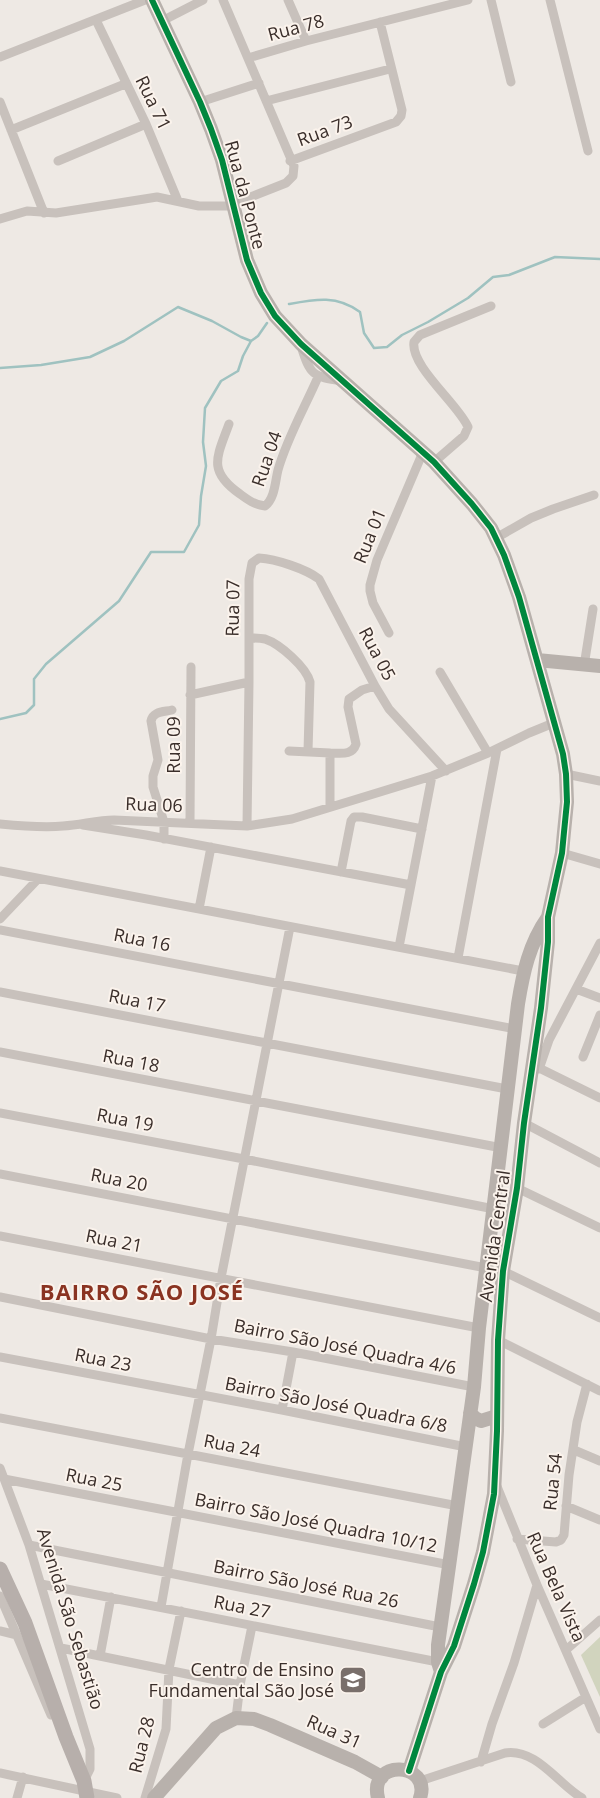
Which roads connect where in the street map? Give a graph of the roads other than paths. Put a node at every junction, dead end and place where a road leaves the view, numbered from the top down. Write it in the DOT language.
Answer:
graph roads {
  1 [pos="145,0"];
  2 [pos="152,0"];
  3 [pos="203,0"];
  4 [pos="223,0"];
  5 [pos="288,0"];
  6 [pos="468,0"];
  7 [pos="492,0"];
  8 [pos="550,0"];
  9 [pos="446,3"];
  10 [pos="96,20"];
  11 [pos="162,21"];
  12 [pos="380,22"];
  13 [pos="306,41"];
  14 [pos="0,57"];
  15 [pos="248,58"];
  16 [pos="390,69"];
  17 [pos="511,82"];
  18 [pos="258,83"];
  19 [pos="125,84"];
  20 [pos="266,101"];
  21 [pos="0,102"];
  22 [pos="200,102"];
  23 [pos="146,124"];
  24 [pos="11,130"];
  25 [pos="588,150"];
  26 [pos="58,161"];
  27 [pos="290,161"];
  28 [pos="178,201"];
  29 [pos="234,204"];
  30 [pos="44,213"];
  31 [pos="0,219"];
  32 [pos="491,306"];
  33 [pos="301,344"];
  34 [pos="318,377"];
  35 [pos="342,381"];
  36 [pos="229,424"];
  37 [pos="423,452"];
  38 [pos="434,462"];
  39 [pos="594,495"];
  40 [pos="496,538"];
  41 [pos="278,562"];
  42 [pos="593,609"];
  43 [pos="389,633"];
  44 [pos="249,638"];
  45 [pos="537,660"];
  46 [pos="584,666"];
  47 [pos="600,666"];
  48 [pos="191,667"];
  49 [pos="440,672"];
  50 [pos="249,682"];
  51 [pos="375,686"];
  52 [pos="190,695"];
  53 [pos="172,710"];
  54 [pos="556,722"];
  55 [pos="497,749"];
  56 [pos="289,751"];
  57 [pos="308,751"];
  58 [pos="330,753"];
  59 [pos="488,753"];
  60 [pos="446,771"];
  61 [pos="566,774"];
  62 [pos="432,776"];
  63 [pos="600,781"];
  64 [pos="330,807"];
  65 [pos="164,822"];
  66 [pos="190,822"];
  67 [pos="0,824"];
  68 [pos="81,825"];
  69 [pos="247,826"];
  70 [pos="422,829"];
  71 [pos="164,838"];
  72 [pos="211,847"];
  73 [pos="562,853"];
  74 [pos="600,864"];
  75 [pos="0,871"];
  76 [pos="341,872"];
  77 [pos="38,879"];
  78 [pos="411,885"];
  79 [pos="199,909"];
  80 [pos="548,917"];
  81 [pos="0,919"];
  82 [pos="290,927"];
  83 [pos="0,930"];
  84 [pos="600,943"];
  85 [pos="399,947"];
  86 [pos="458,958"];
  87 [pos="523,971"];
  88 [pos="278,983"];
  89 [pos="576,989"];
  90 [pos="0,992"];
  91 [pos="600,998"];
  92 [pos="518,1004"];
  93 [pos="541,1008"];
  94 [pos="600,1015"];
  95 [pos="515,1029"];
  96 [pos="267,1043"];
  97 [pos="0,1052"];
  98 [pos="583,1057"];
  99 [pos="535,1067"];
  100 [pos="507,1088"];
  101 [pos="600,1098"];
  102 [pos="255,1102"];
  103 [pos="0,1113"];
  104 [pos="524,1123"];
  105 [pos="502,1148"];
  106 [pos="244,1159"];
  107 [pos="600,1162"];
  108 [pos="0,1174"];
  109 [pos="517,1188"];
  110 [pos="494,1209"];
  111 [pos="233,1219"];
  112 [pos="600,1228"];
  113 [pos="0,1236"];
  114 [pos="486,1268"];
  115 [pos="503,1271"];
  116 [pos="221,1278"];
  117 [pos="0,1296"];
  118 [pos="600,1318"];
  119 [pos="479,1328"];
  120 [pos="211,1339"];
  121 [pos="498,1340"];
  122 [pos="293,1352"];
  123 [pos="0,1357"];
  124 [pos="587,1384"];
  125 [pos="474,1387"];
  126 [pos="600,1391"];
  127 [pos="200,1395"];
  128 [pos="282,1410"];
  129 [pos="497,1416"];
  130 [pos="0,1418"];
  131 [pos="469,1420"];
  132 [pos="497,1431"];
  133 [pos="466,1447"];
  134 [pos="574,1450"];
  135 [pos="188,1454"];
  136 [pos="600,1460"];
  137 [pos="0,1468"];
  138 [pos="4,1479"];
  139 [pos="494,1488"];
  140 [pos="458,1506"];
  141 [pos="566,1506"];
  142 [pos="177,1513"];
  143 [pos="600,1520"];
  144 [pos="517,1539"];
  145 [pos="29,1546"];
  146 [pos="450,1565"];
  147 [pos="0,1569"];
  148 [pos="166,1572"];
  149 [pos="41,1584"];
  150 [pos="536,1585"];
  151 [pos="0,1596"];
  152 [pos="111,1597"];
  153 [pos="161,1608"];
  154 [pos="181,1611"];
  155 [pos="600,1620"];
  156 [pos="252,1626"];
  157 [pos="440,1627"];
  158 [pos="0,1630"];
  159 [pos="17,1635"];
  160 [pos="61,1648"];
  161 [pos="566,1650"];
  162 [pos="100,1656"];
  163 [pos="439,1667"];
  164 [pos="169,1670"];
  165 [pos="240,1685"];
  166 [pos="586,1697"];
  167 [pos="236,1718"];
  168 [pos="543,1724"];
  169 [pos="600,1728"];
  170 [pos="66,1737"];
  171 [pos="481,1762"];
  172 [pos="0,1767"];
  173 [pos="409,1771"];
  174 [pos="0,1773"];
  175 [pos="23,1777"];
  176 [pos="382,1777"];
  177 [pos="420,1781"];
  178 [pos="84,1792"];
  179 [pos="17,1798"];
  180 [pos="117,1798"];
  181 [pos="146,1798"];
  182 [pos="154,1798"];
  183 [pos="378,1798"];
  184 [pos="420,1798"];
  185 [pos="582,1798"];
  1 -- 10 [label="street"];
  2 -- 11 [label="street, Rua da Ponte"];
  3 -- 11 [label="street"];
  4 -- 15 [label="street, Rua 73"];
  5 -- 13 [label="street"];
  6 -- 9 [label="street, Rua 78"];
  7 -- 17 [label="street"];
  8 -- 25 [label="street"];
  9 -- 12 [label="street, Rua 78"];
  10 -- 14 [label="street"];
  10 -- 19 [label="street, Rua 71"];
  11 -- 22 [label="street, Rua da Ponte"];
  12 -- 13 [label="street, Rua 78"];
  12 -- 16 [label="street"];
  13 -- 15 [label="street, Rua 78"];
  15 -- 18 [label="street, Rua 73"];
  16 -- 20 [label="street"];
  16 -- 27 [label="street, Rua 73"];
  18 -- 20 [label="street, Rua 73"];
  18 -- 22 [label="street"];
  19 -- 23 [label="street, Rua 71"];
  19 -- 24 [label="street"];
  20 -- 27 [label="street, Rua 73"];
  21 -- 24 [label="street"];
  22 -- 29 [label="street, Rua da Ponte"];
  23 -- 26 [label="street"];
  23 -- 28 [label="street, Rua 71"];
  24 -- 30 [label="street"];
  27 -- 29 [label="street"];
  28 -- 29 [label="street"];
  28 -- 30 [label="street"];
  29 -- 33 [label="street, Rua da Ponte"];
  30 -- 31 [label="street"];
  32 -- 38 [label="street"];
  33 -- 34 [label="street"];
  33 -- 35 [label="street, Rua da Ponte"];
  34 -- 35 [label="street"];
  34 -- 36 [label="street, Rua 04"];
  35 -- 37 [label="street, Rua da Ponte"];
  37 -- 38 [label="street, Rua da Ponte"];
  37 -- 43 [label="street, Rua 01"];
  38 -- 40 [label="street, Rua da Ponte"];
  39 -- 40 [label="street"];
  40 -- 45 [label="street, Rua da Ponte"];
  41 -- 44 [label="street, Rua 07"];
  41 -- 51 [label="street, Rua 05"];
  42 -- 46 [label="street"];
  44 -- 50 [label="street, Rua 07"];
  44 -- 57 [label="street"];
  45 -- 46 [label="street"];
  45 -- 54 [label="street, Rua da Ponte"];
  46 -- 47 [label="street"];
  48 -- 52 [label="street, Rua 09"];
  49 -- 59 [label="street"];
  50 -- 52 [label="street"];
  50 -- 69 [label="street, Rua 07"];
  51 -- 58 [label="street"];
  51 -- 60 [label="street, Rua 05"];
  52 -- 66 [label="street, Rua 09"];
  53 -- 65 [label="street"];
  54 -- 55 [label="street, Rua 06"];
  54 -- 61 [label="street"];
  55 -- 59 [label="street, Rua 06"];
  55 -- 86 [label="street"];
  56 -- 57 [label="street"];
  57 -- 58 [label="street"];
  58 -- 64 [label="street"];
  59 -- 60 [label="street, Rua 06"];
  60 -- 62 [label="street, Rua 06"];
  61 -- 63 [label="street"];
  61 -- 73 [label="street"];
  62 -- 64 [label="street, Rua 06"];
  62 -- 70 [label="street"];
  64 -- 69 [label="street, Rua 06"];
  65 -- 66 [label="street, Rua 06"];
  65 -- 68 [label="street, Rua 06"];
  65 -- 71 [label="street"];
  66 -- 69 [label="street, Rua 06"];
  67 -- 68 [label="street, Rua 06"];
  68 -- 71 [label="street"];
  70 -- 76 [label="street"];
  70 -- 78 [label="street"];
  71 -- 72 [label="street"];
  72 -- 76 [label="street"];
  72 -- 79 [label="street"];
  73 -- 74 [label="street"];
  73 -- 80 [label="street"];
  75 -- 77 [label="street"];
  76 -- 78 [label="street"];
  77 -- 79 [label="street"];
  77 -- 81 [label="street"];
  78 -- 85 [label="street"];
  79 -- 82 [label="street"];
  80 -- 87 [label="street, Avenida Central"];
  80 -- 93 [label="street, Avenida Central"];
  82 -- 85 [label="street"];
  82 -- 88 [label="street"];
  83 -- 88 [label="street, Rua 16"];
  84 -- 89 [label="street"];
  85 -- 86 [label="street"];
  86 -- 87 [label="street"];
  87 -- 92 [label="street, Avenida Central"];
  88 -- 95 [label="street, Rua 16"];
  88 -- 96 [label="street"];
  89 -- 91 [label="street"];
  89 -- 99 [label="street"];
  90 -- 96 [label="street, Rua 17"];
  92 -- 93 [label="street"];
  92 -- 95 [label="street, Avenida Central"];
  93 -- 99 [label="street, Avenida Central"];
  94 -- 98 [label="street"];
  95 -- 100 [label="street, Avenida Central"];
  96 -- 100 [label="street, Rua 17"];
  96 -- 102 [label="street"];
  97 -- 102 [label="street, Rua 18"];
  99 -- 101 [label="street"];
  99 -- 104 [label="street, Avenida Central"];
  100 -- 105 [label="street, Avenida Central"];
  102 -- 105 [label="street, Rua 18"];
  102 -- 106 [label="street"];
  103 -- 106 [label="street, Rua 19"];
  104 -- 107 [label="street"];
  104 -- 109 [label="street, Avenida Central"];
  105 -- 110 [label="street, Avenida Central"];
  106 -- 110 [label="street, Rua 19"];
  106 -- 111 [label="street"];
  108 -- 111 [label="street, Rua 20"];
  109 -- 112 [label="street"];
  109 -- 115 [label="street, Avenida Central"];
  110 -- 114 [label="street, Avenida Central"];
  111 -- 114 [label="street, Rua 20"];
  111 -- 116 [label="street"];
  113 -- 116 [label="street, Rua 21"];
  114 -- 119 [label="street, Avenida Central"];
  115 -- 118 [label="street"];
  115 -- 121 [label="street, Avenida Central"];
  116 -- 119 [label="street, Rua 21"];
  116 -- 120 [label="street"];
  117 -- 120 [label="street, Bairro São José Quadra 4/6"];
  119 -- 125 [label="street, Avenida Central"];
  120 -- 122 [label="street, Bairro São José Quadra 4/6"];
  120 -- 127 [label="street"];
  121 -- 124 [label="street"];
  121 -- 129 [label="street, Avenida Central"];
  122 -- 125 [label="street, Bairro São José Quadra 4/6"];
  122 -- 128 [label="street"];
  123 -- 127 [label="street, Rua 23"];
  124 -- 126 [label="street"];
  124 -- 134 [label="street, Rua 54"];
  125 -- 131 [label="street, Avenida Central"];
  127 -- 128 [label="street, Bairro São José Quadra 6/8"];
  127 -- 135 [label="street"];
  128 -- 133 [label="street, Bairro São José Quadra 6/8"];
  129 -- 131 [label="street"];
  129 -- 132 [label="street, Avenida Central"];
  130 -- 135 [label="street, Rua 24"];
  131 -- 132 [label="street"];
  131 -- 133 [label="street, Avenida Central"];
  132 -- 139 [label="street, Avenida Central"];
  133 -- 140 [label="street, Avenida Central"];
  134 -- 136 [label="street"];
  134 -- 141 [label="street, Rua 54"];
  135 -- 140 [label="street, Rua 24"];
  135 -- 142 [label="street"];
  137 -- 138 [label="street, Avenida São Sebastião"];
  138 -- 142 [label="street, Rua 25"];
  138 -- 145 [label="street, Avenida São Sebastião"];
  139 -- 144 [label="street, Rua Bela Vista"];
  139 -- 163 [label="street, Avenida Central"];
  140 -- 146 [label="street, Avenida Central"];
  141 -- 143 [label="street"];
  141 -- 144 [label="street, Rua 54"];
  142 -- 146 [label="street, Bairro São José Quadra 10/12"];
  142 -- 148 [label="street"];
  144 -- 150 [label="street, Rua Bela Vista"];
  145 -- 148 [label="street, Bairro São José Rua 26"];
  145 -- 149 [label="street, Avenida São Sebastião"];
  146 -- 157 [label="street, Avenida Central"];
  147 -- 170 [label="main road"];
  148 -- 153 [label="street"];
  148 -- 157 [label="street, Bairro São José Rua 26"];
  149 -- 152 [label="street, Rua 27"];
  149 -- 160 [label="street, Avenida São Sebastião"];
  150 -- 161 [label="street, Rua Bela Vista"];
  150 -- 171 [label="street"];
  151 -- 159 [label="street"];
  152 -- 153 [label="street, Rua 27"];
  152 -- 162 [label="street"];
  153 -- 154 [label="street, Rua 27"];
  154 -- 156 [label="street, Rua 27"];
  154 -- 164 [label="street, Rua 28"];
  155 -- 161 [label="street"];
  156 -- 163 [label="street, Rua 27"];
  156 -- 165 [label="street"];
  157 -- 163 [label="street, Avenida Central"];
  158 -- 159 [label="street"];
  159 -- 170 [label="street"];
  160 -- 162 [label="street"];
  160 -- 178 [label="street, Avenida São Sebastião"];
  161 -- 166 [label="street, Rua Bela Vista"];
  162 -- 164 [label="street"];
  163 -- 173 [label="street, Avenida Central"];
  164 -- 165 [label="street"];
  164 -- 181 [label="street, Rua 28"];
  165 -- 167 [label="street"];
  166 -- 168 [label="street"];
  166 -- 169 [label="street, Rua Bela Vista"];
  167 -- 176 [label="street, Rua 31"];
  167 -- 182 [label="street"];
  170 -- 178 [label="main road"];
  171 -- 177 [label="street"];
  171 -- 185 [label="street"];
  172 -- 174 [label="street"];
  173 -- 176 [label="street"];
  173 -- 177 [label="street"];
  174 -- 175 [label="street"];
  175 -- 178 [label="street"];
  175 -- 179 [label="street"];
  176 -- 183 [label="street"];
  177 -- 184 [label="street"];
  178 -- 180 [label="street"];
}
